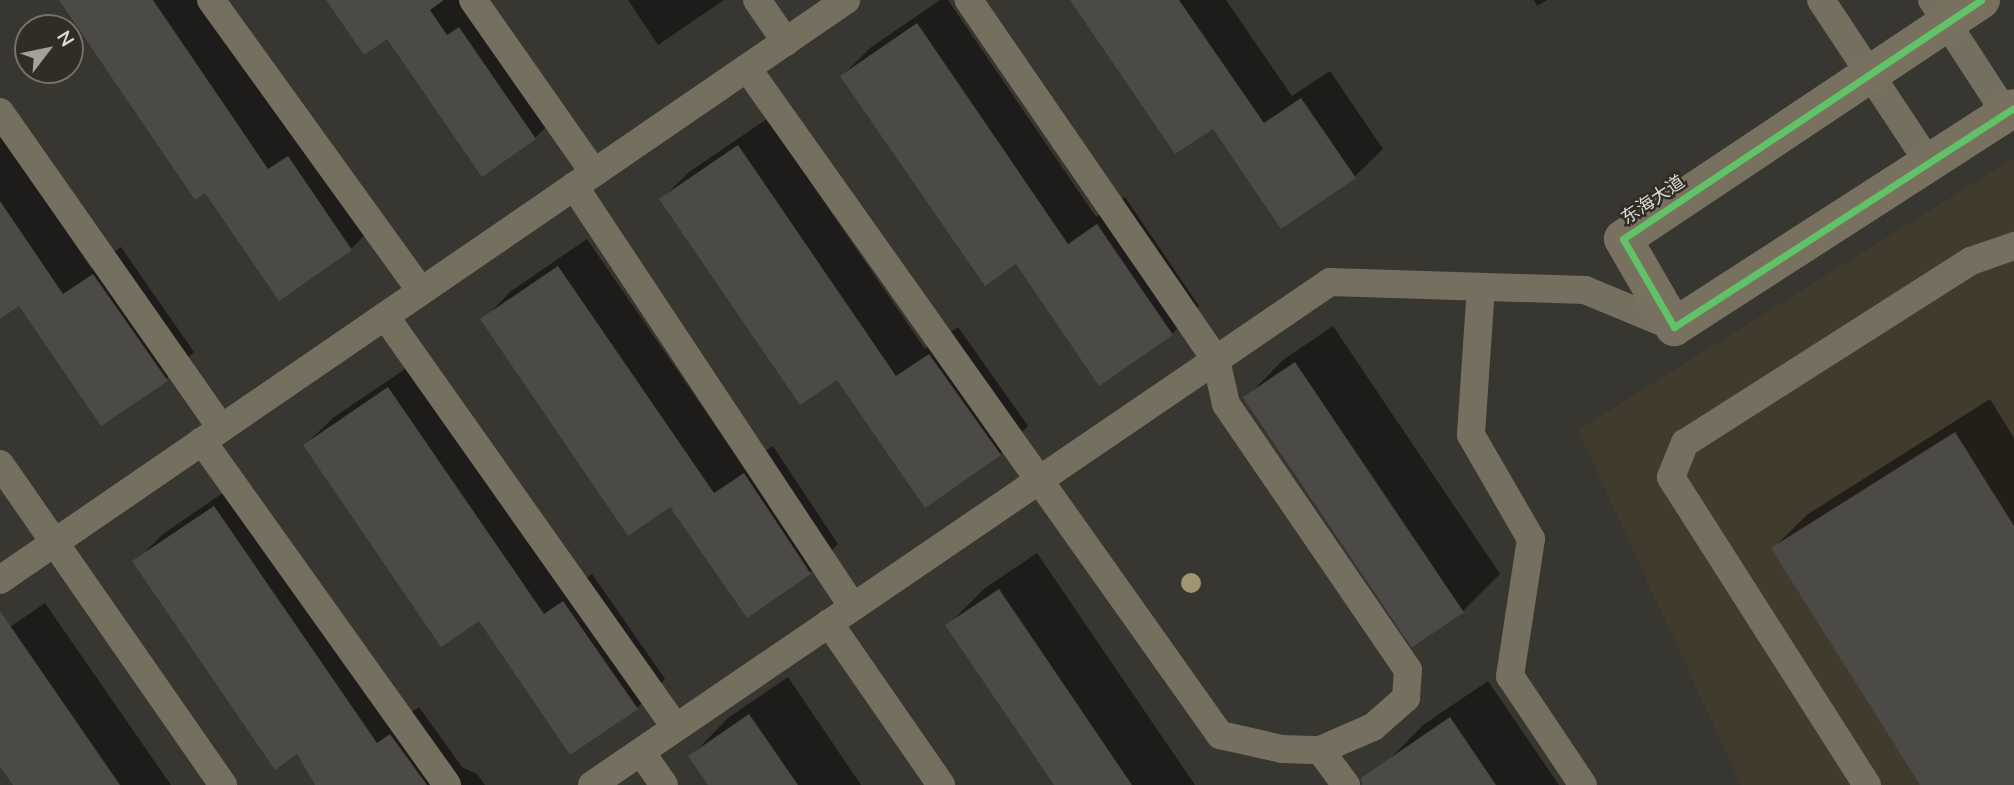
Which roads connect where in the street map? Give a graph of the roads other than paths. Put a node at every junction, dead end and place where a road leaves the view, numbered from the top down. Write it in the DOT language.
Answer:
graph roads {
  1 [pos="211,0"];
  2 [pos="473,0"];
  3 [pos="757,0"];
  4 [pos="846,0"];
  5 [pos="969,0"];
  6 [pos="1821,0"];
  7 [pos="1981,0"];
  8 [pos="1939,11"];
  9 [pos="786,42"];
  10 [pos="747,68"];
  11 [pos="1870,74"];
  12 [pos="2010,111"];
  13 [pos="0,112"];
  14 [pos="1929,163"];
  15 [pos="584,180"];
  16 [pos="2014,246"];
  17 [pos="1481,287"];
  18 [pos="421,291"];
  19 [pos="385,316"];
  20 [pos="1674,327"];
  21 [pos="1216,360"];
  22 [pos="212,435"];
  23 [pos="0,464"];
  24 [pos="1040,480"];
  25 [pos="56,542"];
  26 [pos="0,580"];
  27 [pos="853,607"];
  28 [pos="829,623"];
  29 [pos="676,728"];
  30 [pos="1320,750"];
  31 [pos="641,752"];
  32 [pos="223,785"];
  33 [pos="447,785"];
  34 [pos="592,785"];
  35 [pos="664,785"];
  36 [pos="941,785"];
  37 [pos="1346,785"];
  38 [pos="1583,785"];
  39 [pos="1867,785"];
  1 -- 18 [label="lane"];
  2 -- 15 [label="lane"];
  3 -- 9 [label="lane"];
  4 -- 9 [label="lane"];
  5 -- 21 [label="lane"];
  6 -- 11 [label="lane"];
  7 -- 8 [label="street, 东海大道"];
  8 -- 11 [label="street, 东海大道"];
  8 -- 12 [label="lane"];
  9 -- 10 [label="lane"];
  10 -- 15 [label="lane"];
  10 -- 24 [label="lane"];
  11 -- 14 [label="lane"];
  11 -- 20 [label="street, 东海大道"];
  12 -- 14 [label="street"];
  13 -- 22 [label="lane"];
  14 -- 20 [label="street"];
  15 -- 18 [label="lane"];
  15 -- 27 [label="lane"];
  16 -- 39 [label="lane"];
  17 -- 20 [label="lane"];
  17 -- 21 [label="lane"];
  17 -- 38 [label="lane"];
  18 -- 19 [label="lane"];
  19 -- 22 [label="lane"];
  19 -- 29 [label="lane"];
  21 -- 24 [label="lane"];
  21 -- 30 [label="lane"];
  22 -- 25 [label="lane"];
  22 -- 33 [label="lane"];
  23 -- 25 [label="lane"];
  24 -- 27 [label="lane"];
  24 -- 30 [label="lane"];
  25 -- 26 [label="lane"];
  25 -- 32 [label="lane"];
  27 -- 28 [label="lane"];
  28 -- 29 [label="lane"];
  28 -- 36 [label="lane"];
  29 -- 31 [label="lane"];
  30 -- 37 [label="lane"];
  31 -- 34 [label="lane"];
  31 -- 35 [label="lane"];
}
